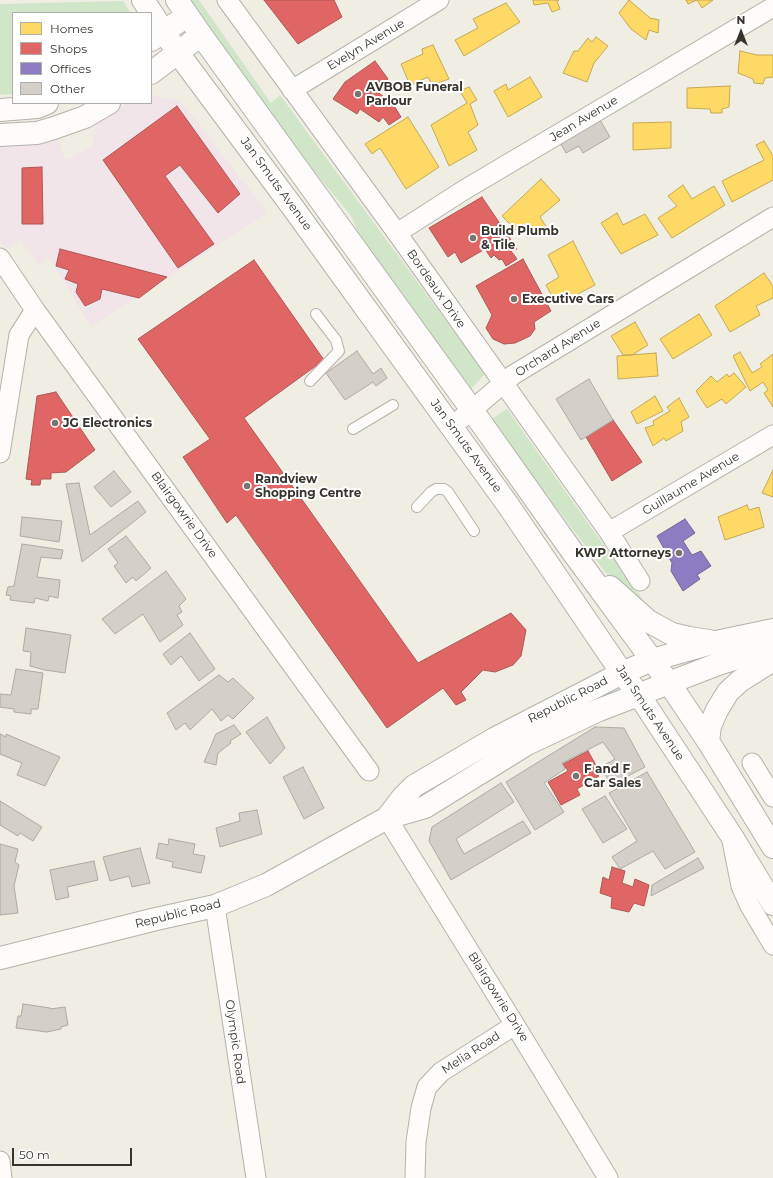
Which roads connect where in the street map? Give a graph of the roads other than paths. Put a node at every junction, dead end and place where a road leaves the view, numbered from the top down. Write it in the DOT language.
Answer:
graph roads {
  1 [pos="143,0"];
  2 [pos="227,0"];
  3 [pos="439,0"];
  4 [pos="773,7"];
  5 [pos="182,8"];
  6 [pos="148,12"];
  7 [pos="152,21"];
  8 [pos="158,35"];
  9 [pos="201,35"];
  10 [pos="178,53"];
  11 [pos="152,72"];
  12 [pos="292,90"];
  13 [pos="44,104"];
  14 [pos="107,104"];
  15 [pos="0,110"];
  16 [pos="0,135"];
  17 [pos="773,217"];
  18 [pos="397,234"];
  19 [pos="0,258"];
  20 [pos="35,310"];
  21 [pos="316,314"];
  22 [pos="310,381"];
  23 [pos="503,384"];
  24 [pos="393,405"];
  25 [pos="472,410"];
  26 [pos="452,426"];
  27 [pos="353,429"];
  28 [pos="773,435"];
  29 [pos="0,453"];
  30 [pos="417,507"];
  31 [pos="474,530"];
  32 [pos="609,532"];
  33 [pos="574,554"];
  34 [pos="640,581"];
  35 [pos="773,630"];
  36 [pos="716,642"];
  37 [pos="773,647"];
  38 [pos="652,660"];
  39 [pos="773,660"];
  40 [pos="622,673"];
  41 [pos="669,683"];
  42 [pos="639,695"];
  43 [pos="708,741"];
  44 [pos="752,763"];
  45 [pos="369,771"];
  46 [pos="773,797"];
  47 [pos="387,818"];
  48 [pos="731,835"];
  49 [pos="773,847"];
  50 [pos="773,904"];
  51 [pos="215,906"];
  52 [pos="773,945"];
  53 [pos="0,958"];
  54 [pos="515,1025"];
  55 [pos="0,1161"];
  56 [pos="2,1178"];
  57 [pos="256,1178"];
  58 [pos="415,1178"];
  59 [pos="608,1178"];
  1 -- 6 [label="main road, Jan Smuts Avenue"];
  2 -- 12 [label="street, Bordeaux Drive"];
  3 -- 12 [label="street, Evelyn Avenue"];
  4 -- 18 [label="street, Jean Avenue"];
  5 -- 8 [label="main road"];
  5 -- 9 [label="main road"];
  7 -- 8 [label="main road, Jan Smuts Avenue"];
  8 -- 10 [label="main road, Jan Smuts Avenue"];
  9 -- 10 [label="main road"];
  9 -- 25 [label="main road"];
  10 -- 11 [label="main road"];
  10 -- 26 [label="main road, Jan Smuts Avenue"];
  12 -- 18 [label="street, Bordeaux Drive"];
  13 -- 15 [label="main road"];
  14 -- 16 [label="main road"];
  17 -- 23 [label="street, Orchard Avenue"];
  18 -- 23 [label="street, Bordeaux Drive"];
  19 -- 20 [label="street, Blairgowrie Drive"];
  20 -- 29 [label="street"];
  20 -- 45 [label="street, Blairgowrie Drive"];
  21 -- 22 [label="lane"];
  23 -- 25 [label="street, Orchard Avenue"];
  23 -- 32 [label="street, Bordeaux Drive"];
  24 -- 27 [label="lane"];
  25 -- 26 [label="street, Orchard Avenue"];
  25 -- 33 [label="main road"];
  26 -- 40 [label="main road, Jan Smuts Avenue"];
  28 -- 32 [label="street, Guillaume Avenue"];
  30 -- 31 [label="lane"];
  32 -- 34 [label="street, Bordeaux Drive"];
  33 -- 36 [label="main road"];
  33 -- 38 [label="main road"];
  35 -- 36 [label="main road, Republic Road"];
  36 -- 38 [label="main road, Republic Road"];
  37 -- 41 [label="main road, Republic Road"];
  38 -- 40 [label="main road, Republic Road"];
  38 -- 41 [label="main road"];
  39 -- 43 [label="main road"];
  40 -- 42 [label="main road, Jan Smuts Avenue"];
  40 -- 47 [label="main road, Republic Road"];
  41 -- 42 [label="main road, Republic Road"];
  41 -- 43 [label="main road"];
  42 -- 47 [label="main road, Republic Road"];
  42 -- 48 [label="main road, Jan Smuts Avenue"];
  43 -- 49 [label="main road"];
  44 -- 46 [label="street"];
  47 -- 51 [label="main road, Republic Road"];
  47 -- 54 [label="street, Blairgowrie Drive"];
  48 -- 50 [label="main road, Jan Smuts Avenue"];
  48 -- 52 [label="street"];
  51 -- 53 [label="main road, Republic Road"];
  51 -- 57 [label="street, Olympic Road"];
  54 -- 58 [label="street, Melia Road"];
  54 -- 59 [label="street, Blairgowrie Drive"];
  55 -- 56 [label="street"];
}
